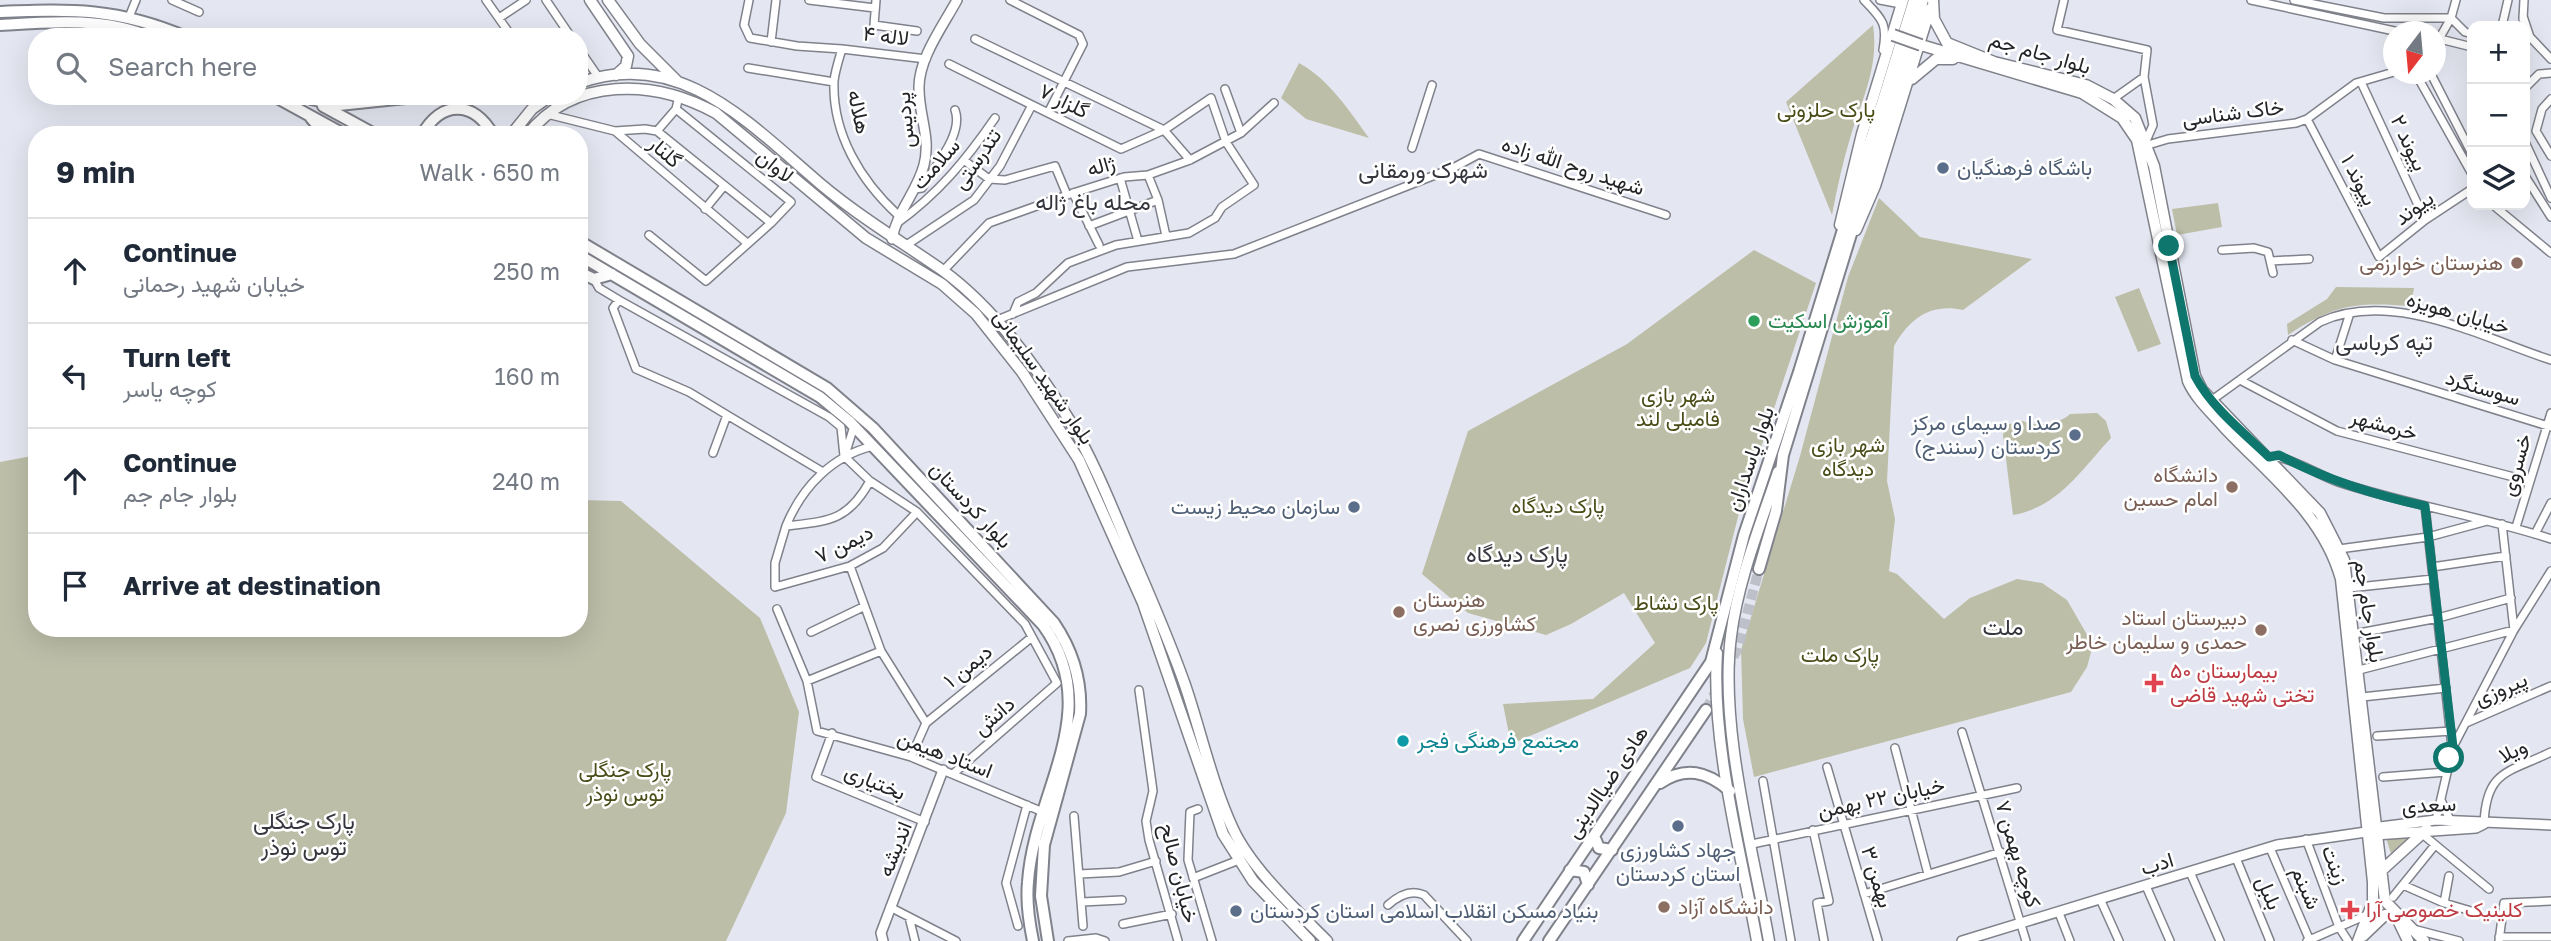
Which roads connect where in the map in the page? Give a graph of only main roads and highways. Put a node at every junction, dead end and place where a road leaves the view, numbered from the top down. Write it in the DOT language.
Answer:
graph roads {
  1 [pos="590,0"];
  2 [pos="608,0"];
  3 [pos="1914,0"];
  4 [pos="1923,0"];
  5 [pos="1933,0"];
  6 [pos="1902,2"];
  7 [pos="0,12"];
  8 [pos="0,25"];
  9 [pos="115,28"];
  10 [pos="161,28"];
  11 [pos="1894,34"];
  12 [pos="640,44"];
  13 [pos="1921,45"];
  14 [pos="628,56"];
  15 [pos="1964,60"];
  16 [pos="616,75"];
  17 [pos="588,81"];
  18 [pos="677,82"];
  19 [pos="1909,82"];
  20 [pos="2067,84"];
  21 [pos="588,94"];
  22 [pos="292,105"];
  23 [pos="321,105"];
  24 [pos="538,105"];
  25 [pos="558,105"];
  26 [pos="304,111"];
  27 [pos="318,126"];
  28 [pos="330,126"];
  29 [pos="359,126"];
  30 [pos="427,126"];
  31 [pos="487,126"];
  32 [pos="518,126"];
  33 [pos="535,126"];
  34 [pos="786,154"];
  35 [pos="797,164"];
  36 [pos="777,165"];
  37 [pos="789,174"];
  38 [pos="588,240"];
  39 [pos="588,245"];
  40 [pos="603,254"];
  41 [pos="588,260"];
  42 [pos="1837,261"];
  43 [pos="612,274"];
  44 [pos="588,276"];
  45 [pos="1783,455"];
  46 [pos="1127,556"];
  47 [pos="1759,569"];
  48 [pos="1718,642"];
  49 [pos="2354,671"];
  50 [pos="1706,710"];
  51 [pos="1201,753"];
  52 [pos="1212,767"];
  53 [pos="1201,771"];
  54 [pos="1655,787"];
  55 [pos="1730,791"];
  56 [pos="1048,814"];
  57 [pos="2372,831"];
  58 [pos="2424,831"];
  59 [pos="1594,836"];
  60 [pos="1612,850"];
  61 [pos="1570,870"];
  62 [pos="2381,871"];
  63 [pos="1588,885"];
  64 [pos="2395,914"];
  65 [pos="1033,941"];
  66 [pos="1048,941"];
  67 [pos="1310,941"];
  68 [pos="1327,941"];
  69 [pos="1523,941"];
  70 [pos="1549,941"];
  71 [pos="1757,941"];
  72 [pos="1769,941"];
  73 [pos="2358,941"];
  74 [pos="2409,941"];
  75 [pos="2424,941"];
  1 -- 14 [label="main road"];
  2 -- 12 [label="main road"];
  3 -- 42 [label="main road, بلوار پاسداران"];
  4 -- 42 [label="main road, بلوار پاسداران"];
  5 -- 13 [label="main road"];
  5 -- 20 [label="main road, بلوار جام جم"];
  6 -- 11 [label="main road"];
  7 -- 10 [label="main road"];
  8 -- 9 [label="main road"];
  11 -- 13 [label="main road, bridge"];
  11 -- 42 [label="main road"];
  12 -- 14 [label="main road"];
  12 -- 18 [label="main road"];
  13 -- 15 [label="main road, بلوار جام جم"];
  13 -- 19 [label="main road"];
  14 -- 16 [label="main road"];
  15 -- 19 [label="main road"];
  15 -- 20 [label="main road, بلوار جام جم"];
  16 -- 17 [label="main road, بلوار شهید سلیمانی"];
  16 -- 18 [label="main road, بلوار شهید سلیمانی"];
  18 -- 34 [label="main road, بلوار شهید سلیمانی"];
  19 -- 42 [label="main road"];
  20 -- 49 [label="main road, بلوار جام جم"];
  20 -- 49 [label="main road, بلوار جام جم"];
  21 -- 36 [label="main road, بلوار شهید سلیمانی"];
  22 -- 26 [label="main road"];
  23 -- 29 [label="main road"];
  24 -- 32 [label="main road"];
  25 -- 33 [label="main road, بلوار شهید سلیمانی"];
  26 -- 27 [label="main road"];
  26 -- 28 [label="main road"];
  30 -- 31 [label="main road"];
  34 -- 35 [label="main road, بلوار شهید سلیمانی"];
  34 -- 36 [label="main road"];
  35 -- 37 [label="main road"];
  35 -- 46 [label="main road, بلوار شهید سلیمانی"];
  36 -- 37 [label="main road, بلوار شهید سلیمانی"];
  37 -- 46 [label="main road, بلوار شهید سلیمانی"];
  38 -- 40 [label="main road"];
  39 -- 40 [label="main road, بلوار کردستان"];
  40 -- 56 [label="main road, بلوار کردستان"];
  41 -- 43 [label="main road, بلوار کردستان"];
  42 -- 45 [label="main road, بلوار پاسداران"];
  42 -- 48 [label="main road, بلوار پاسداران"];
  43 -- 44 [label="main road"];
  43 -- 56 [label="main road, بلوار کردستان"];
  45 -- 47 [label="main road"];
  45 -- 72 [label="main road, بلوار پاسداران"];
  46 -- 51 [label="main road, بلوار شهید سلیمانی"];
  48 -- 55 [label="main road, بلوار پاسداران"];
  48 -- 59 [label="main road, هادی ضیاالدینی"];
  49 -- 57 [label="main road, بلوار جام جم"];
  49 -- 57 [label="main road, بلوار جام جم"];
  50 -- 54 [label="main road, هادی ضیاالدینی"];
  51 -- 52 [label="main road, بلوار شهید سلیمانی"];
  51 -- 53 [label="main road, بلوار شهید سلیمانی"];
  52 -- 53 [label="main road"];
  52 -- 68 [label="main road, بلوار شهید سلیمانی"];
  53 -- 67 [label="main road, بلوار شهید سلیمانی"];
  54 -- 55 [label="main road"];
  54 -- 60 [label="main road, هادی ضیاالدینی"];
  55 -- 71 [label="main road, بلوار پاسداران"];
  56 -- 65 [label="main road, بلوار کردستان"];
  56 -- 66 [label="main road, بلوار کردستان"];
  57 -- 62 [label="main road, بلوار جام جم"];
  57 -- 73 [label="main road, بلوار جام جم"];
  58 -- 62 [label="main road"];
  59 -- 60 [label="main road"];
  59 -- 61 [label="main road, هادی ضیاالدینی"];
  60 -- 63 [label="main road, هادی ضیاالدینی"];
  61 -- 63 [label="main road"];
  61 -- 69 [label="main road, هادی ضیاالدینی"];
  62 -- 64 [label="main road, بلوار جام جم"];
  63 -- 70 [label="main road, هادی ضیاالدینی"];
  64 -- 73 [label="main road"];
  64 -- 74 [label="main road, بلوار جام جم"];
  64 -- 75 [label="main road"];
}
